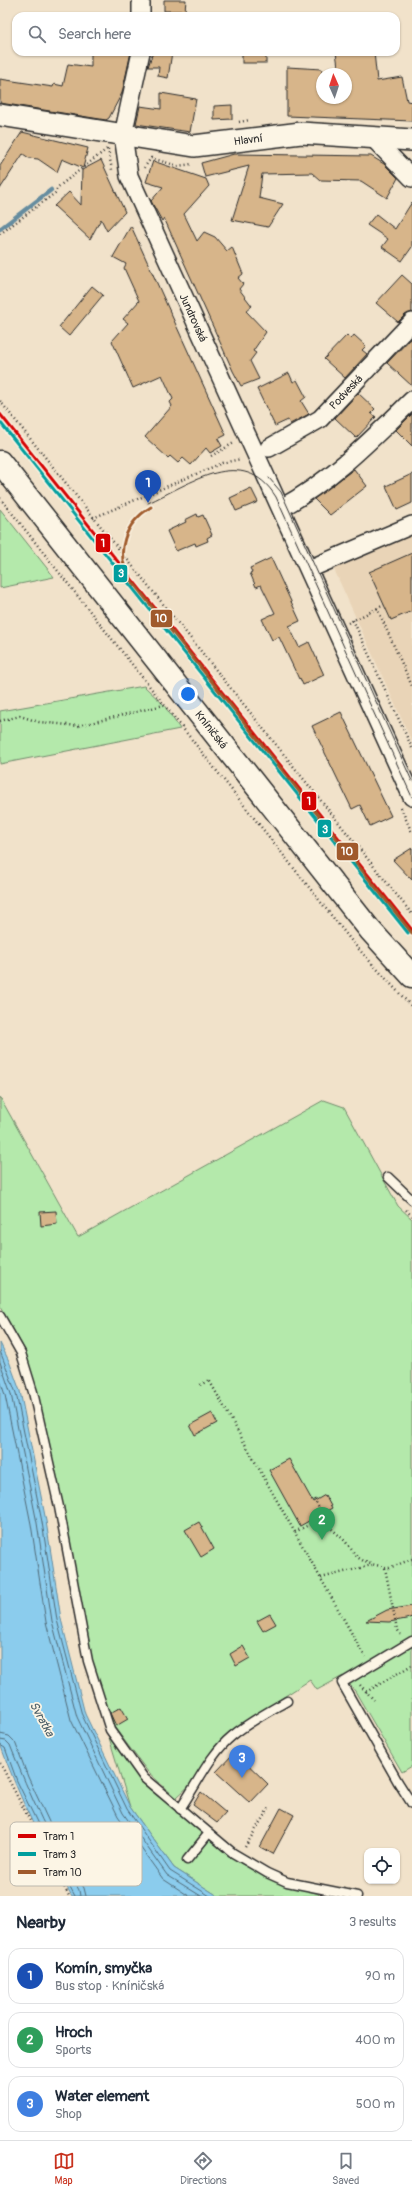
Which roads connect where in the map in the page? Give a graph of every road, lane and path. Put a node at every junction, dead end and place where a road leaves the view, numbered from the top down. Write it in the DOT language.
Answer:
graph roads {
  1 [pos="140,56"];
  2 [pos="0,115"];
  3 [pos="123,136"];
  4 [pos="373,138"];
  5 [pos="412,140"];
  6 [pos="108,149"];
  7 [pos="151,158"];
  8 [pos="197,162"];
  9 [pos="412,178"];
  10 [pos="0,234"];
  11 [pos="412,322"];
  12 [pos="412,400"];
  13 [pos="0,401"];
  14 [pos="234,443"];
  15 [pos="270,448"];
  16 [pos="211,456"];
  17 [pos="241,459"];
  18 [pos="0,462"];
  19 [pos="0,498"];
  20 [pos="279,503"];
  21 [pos="93,518"];
  22 [pos="412,525"];
  23 [pos="308,569"];
  24 [pos="376,608"];
  25 [pos="354,620"];
  26 [pos="412,686"];
  27 [pos="164,705"];
  28 [pos="0,721"];
  29 [pos="412,748"];
  30 [pos="412,797"];
  31 [pos="412,914"];
  32 [pos="412,976"];
  33 [pos="412,1007"];
  34 [pos="388,1177"];
  35 [pos="412,1200"];
  36 [pos="0,1316"];
  37 [pos="200,1385"];
  38 [pos="314,1499"];
  39 [pos="320,1518"];
  40 [pos="295,1532"];
  41 [pos="412,1559"];
  42 [pos="372,1565"];
  43 [pos="385,1568"];
  44 [pos="320,1578"];
  45 [pos="409,1643"];
  46 [pos="412,1665"];
  47 [pos="370,1666"];
  48 [pos="353,1677"];
  49 [pos="366,1692"];
  50 [pos="374,1700"];
  51 [pos="287,1701"];
  52 [pos="0,1763"];
  53 [pos="412,1804"];
  54 [pos="270,1806"];
  55 [pos="180,1809"];
  56 [pos="30,1822"];
  57 [pos="209,1833"];
  58 [pos="239,1856"];
  59 [pos="187,1860"];
  60 [pos="63,1886"];
  61 [pos="68,1896"];
  62 [pos="357,1896"];
  1 -- 3 [label="street"];
  2 -- 3 [label="street, Hlavní"];
  3 -- 4 [label="street, Hlavní"];
  3 -- 20 [label="street, Jundrovská"];
  4 -- 5 [label="street, Hlavní"];
  4 -- 9 [label="street"];
  6 -- 10 [label="path"];
  7 -- 8 [label="path"];
  11 -- 15 [label="street, Podveská"];
  12 -- 20 [label="street"];
  13 -- 21 [label="path"];
  14 -- 16 [label="path"];
  17 -- 21 [label="path"];
  18 -- 32 [label="main road, Kníničská"];
  19 -- 27 [label="path"];
  20 -- 23 [label="street, Jundrovská"];
  21 -- 31 [label="path"];
  22 -- 23 [label="street"];
  23 -- 30 [label="street, Jundrovská"];
  24 -- 26 [label="path"];
  25 -- 29 [label="path"];
  27 -- 28 [label="path"];
  27 -- 33 [label="path"];
  34 -- 35 [label="lane"];
  36 -- 55 [label="lane"];
  37 -- 40 [label="path"];
  38 -- 39 [label="path"];
  39 -- 40 [label="path"];
  39 -- 42 [label="path"];
  40 -- 44 [label="path"];
  41 -- 43 [label="path"];
  42 -- 43 [label="path"];
  42 -- 44 [label="path"];
  43 -- 45 [label="path"];
  44 -- 47 [label="path"];
  45 -- 47 [label="lane"];
  46 -- 49 [label="path"];
  47 -- 48 [label="lane"];
  48 -- 49 [label="path"];
  48 -- 53 [label="lane"];
  49 -- 50 [label="path"];
  51 -- 55 [label="lane"];
  52 -- 56 [label="path"];
  54 -- 58 [label="path"];
  55 -- 57 [label="lane"];
  57 -- 58 [label="lane"];
  57 -- 59 [label="lane"];
  58 -- 62 [label="lane"];
  60 -- 61 [label="path"];
}
